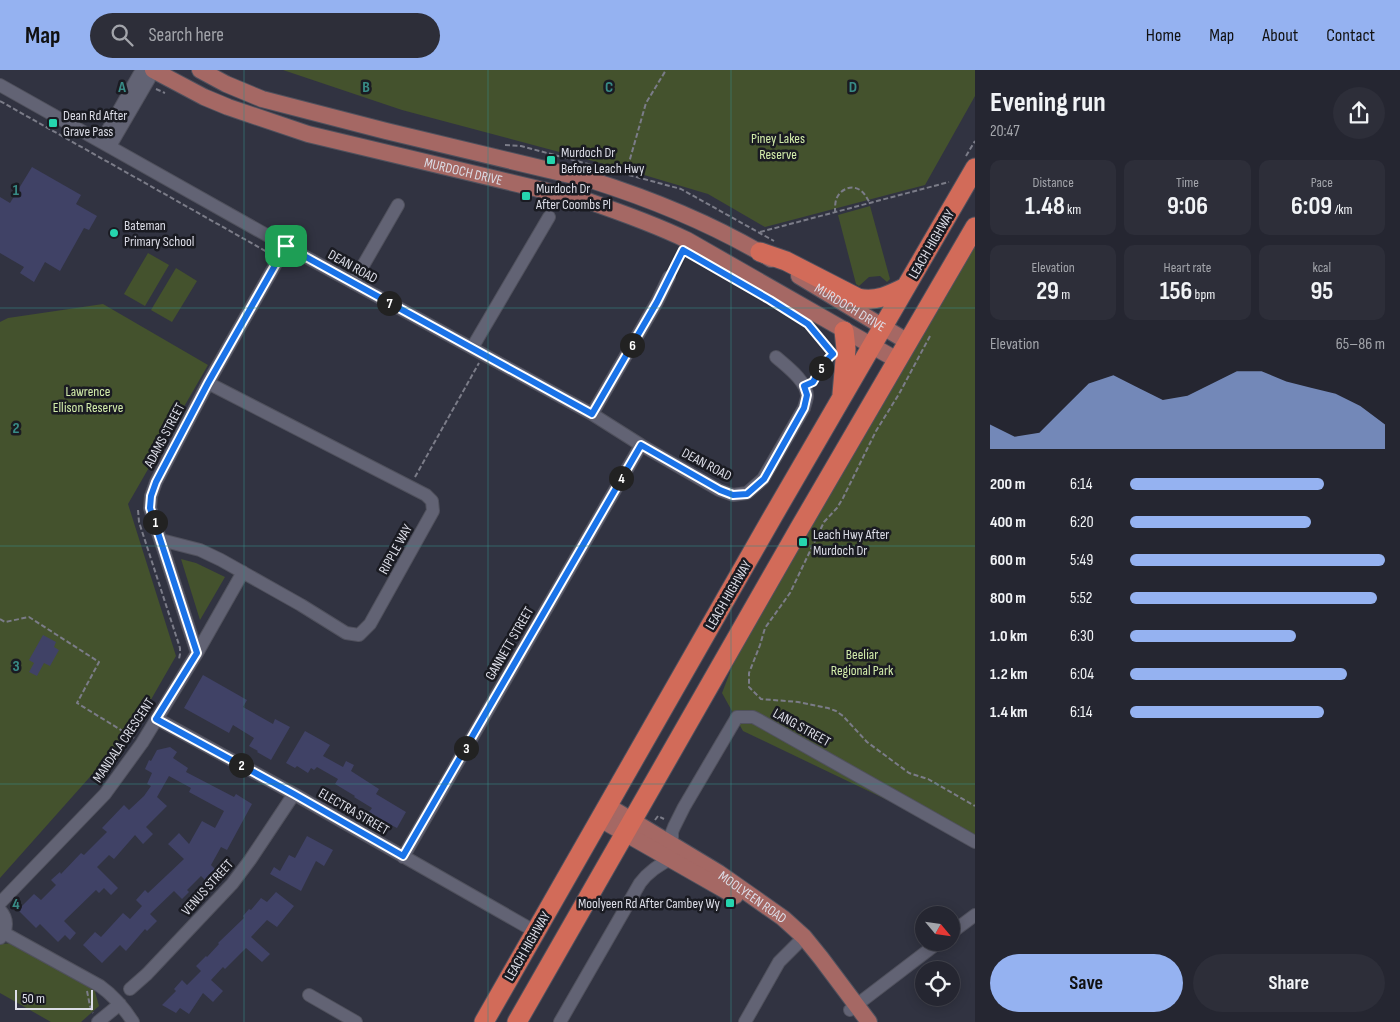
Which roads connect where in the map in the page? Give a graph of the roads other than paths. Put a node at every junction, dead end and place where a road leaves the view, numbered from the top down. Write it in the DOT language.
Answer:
graph roads {
  1 [pos="148,70"];
  2 [pos="153,70"];
  3 [pos="200,70"];
  4 [pos="0,85"];
  5 [pos="106,144"];
  6 [pos="975,168"];
  7 [pos="398,205"];
  8 [pos="548,217"];
  9 [pos="975,227"];
  10 [pos="286,246"];
  11 [pos="760,252"];
  12 [pos="669,277"];
  13 [pos="353,283"];
  14 [pos="906,287"];
  15 [pos="883,327"];
  16 [pos="844,331"];
  17 [pos="917,342"];
  18 [pos="872,346"];
  19 [pos="472,348"];
  20 [pos="776,357"];
  21 [pos="897,360"];
  22 [pos="208,383"];
  23 [pos="841,400"];
  24 [pos="592,414"];
  25 [pos="641,445"];
  26 [pos="773,516"];
  27 [pos="799,529"];
  28 [pos="161,540"];
  29 [pos="243,572"];
  30 [pos="197,653"];
  31 [pos="156,719"];
  32 [pos="294,794"];
  33 [pos="604,812"];
  34 [pos="628,826"];
  35 [pos="975,842"];
  36 [pos="671,851"];
  37 [pos="403,856"];
  38 [pos="0,903"];
  39 [pos="0,910"];
  40 [pos="975,915"];
  41 [pos="960,926"];
  42 [pos="536,932"];
  43 [pos="2,936"];
  44 [pos="801,940"];
  45 [pos="928,951"];
  46 [pos="130,989"];
  47 [pos="308,995"];
  48 [pos="120,1004"];
  49 [pos="855,1012"];
  50 [pos="98,1022"];
  51 [pos="132,1022"];
  52 [pos="356,1022"];
  53 [pos="484,1022"];
  54 [pos="517,1022"];
  55 [pos="560,1022"];
  56 [pos="745,1022"];
  57 [pos="868,1022"];
  1 -- 5 [label="street"];
  2 -- 16 [label="main road, MURDOCH DRIVE"];
  3 -- 11 [label="main road, MURDOCH DRIVE"];
  4 -- 5 [label="street, DEAN ROAD"];
  5 -- 10 [label="street, DEAN ROAD"];
  6 -- 14 [label="highway, LEACH HIGHWAY"];
  7 -- 13 [label="street"];
  8 -- 19 [label="street"];
  9 -- 17 [label="highway, LEACH HIGHWAY"];
  10 -- 13 [label="street, DEAN ROAD"];
  10 -- 22 [label="street, ADAMS STREET"];
  11 -- 14 [label="highway"];
  11 -- 15 [label="main road, MURDOCH DRIVE"];
  12 -- 24 [label="street"];
  13 -- 19 [label="street, DEAN ROAD"];
  14 -- 15 [label="highway, LEACH HIGHWAY"];
  15 -- 17 [label="main road, MURDOCH DRIVE"];
  15 -- 18 [label="highway, LEACH HIGHWAY"];
  16 -- 18 [label="main road, MURDOCH DRIVE"];
  16 -- 23 [label="highway"];
  17 -- 21 [label="highway, LEACH HIGHWAY"];
  18 -- 21 [label="main road, MURDOCH DRIVE"];
  18 -- 23 [label="highway, LEACH HIGHWAY"];
  19 -- 24 [label="street, DEAN ROAD"];
  20 -- 25 [label="street, DEAN ROAD"];
  21 -- 27 [label="highway, LEACH HIGHWAY"];
  22 -- 28 [label="street, ADAMS STREET"];
  22 -- 29 [label="street, RIPPLE WAY"];
  23 -- 26 [label="highway, LEACH HIGHWAY"];
  24 -- 25 [label="street, DEAN ROAD"];
  25 -- 37 [label="street, GANNETT STREET"];
  26 -- 27 [label="highway"];
  26 -- 33 [label="highway, LEACH HIGHWAY"];
  27 -- 34 [label="highway, LEACH HIGHWAY"];
  28 -- 29 [label="street, RIPPLE WAY"];
  28 -- 30 [label="street, ADAMS STREET"];
  29 -- 30 [label="street, MANDALA CRESCENT"];
  30 -- 31 [label="street, MANDALA CRESCENT"];
  31 -- 32 [label="street, ELECTRA STREET"];
  31 -- 38 [label="street, MANDALA CRESCENT"];
  32 -- 37 [label="street, ELECTRA STREET"];
  32 -- 46 [label="street, VENUS STREET"];
  33 -- 34 [label="main road, MOOLYEEN ROAD"];
  33 -- 42 [label="highway, LEACH HIGHWAY"];
  34 -- 36 [label="main road, MOOLYEEN ROAD"];
  34 -- 54 [label="highway, LEACH HIGHWAY"];
  35 -- 36 [label="street, LANG STREET"];
  36 -- 44 [label="main road, MOOLYEEN ROAD"];
  36 -- 55 [label="street"];
  37 -- 42 [label="street, ELECTRA STREET"];
  39 -- 43 [label="street"];
  40 -- 41 [label="street"];
  42 -- 53 [label="highway, LEACH HIGHWAY"];
  43 -- 48 [label="street"];
  44 -- 49 [label="main road, MOOLYEEN ROAD"];
  44 -- 56 [label="street"];
  45 -- 49 [label="street"];
  47 -- 52 [label="street"];
  48 -- 50 [label="street"];
  48 -- 51 [label="street"];
  49 -- 57 [label="main road, MOOLYEEN ROAD"];
}
